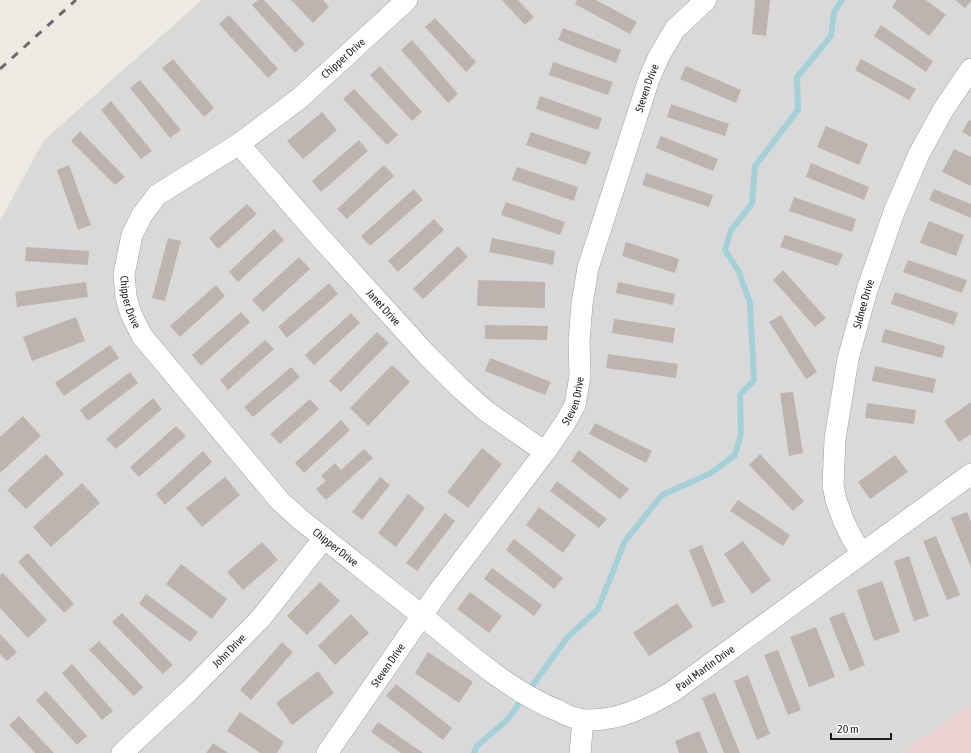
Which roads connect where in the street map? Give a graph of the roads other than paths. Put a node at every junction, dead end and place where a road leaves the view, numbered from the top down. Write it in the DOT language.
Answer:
graph roads {
  1 [pos="407,0"];
  2 [pos="706,0"];
  3 [pos="971,69"];
  4 [pos="239,144"];
  5 [pos="545,452"];
  6 [pos="971,474"];
  7 [pos="324,538"];
  8 [pos="862,553"];
  9 [pos="422,616"];
  10 [pos="583,720"];
  11 [pos="122,753"];
  12 [pos="327,753"];
  13 [pos="580,753"];
  1 -- 4 [label="street, Chipper Drive"];
  2 -- 5 [label="street, Steven Drive"];
  3 -- 8 [label="street, Sidnee Drive"];
  4 -- 5 [label="street, Janet Drive"];
  4 -- 7 [label="street, Chipper Drive"];
  5 -- 9 [label="street, Steven Drive"];
  6 -- 8 [label="street, Paul Martin Drive"];
  7 -- 9 [label="street, Chipper Drive"];
  7 -- 11 [label="street, John Drive"];
  8 -- 10 [label="street, Paul Martin Drive"];
  9 -- 10 [label="street, Paul Martin Drive"];
  9 -- 12 [label="street, Steven Drive"];
  10 -- 13 [label="street"];
}
